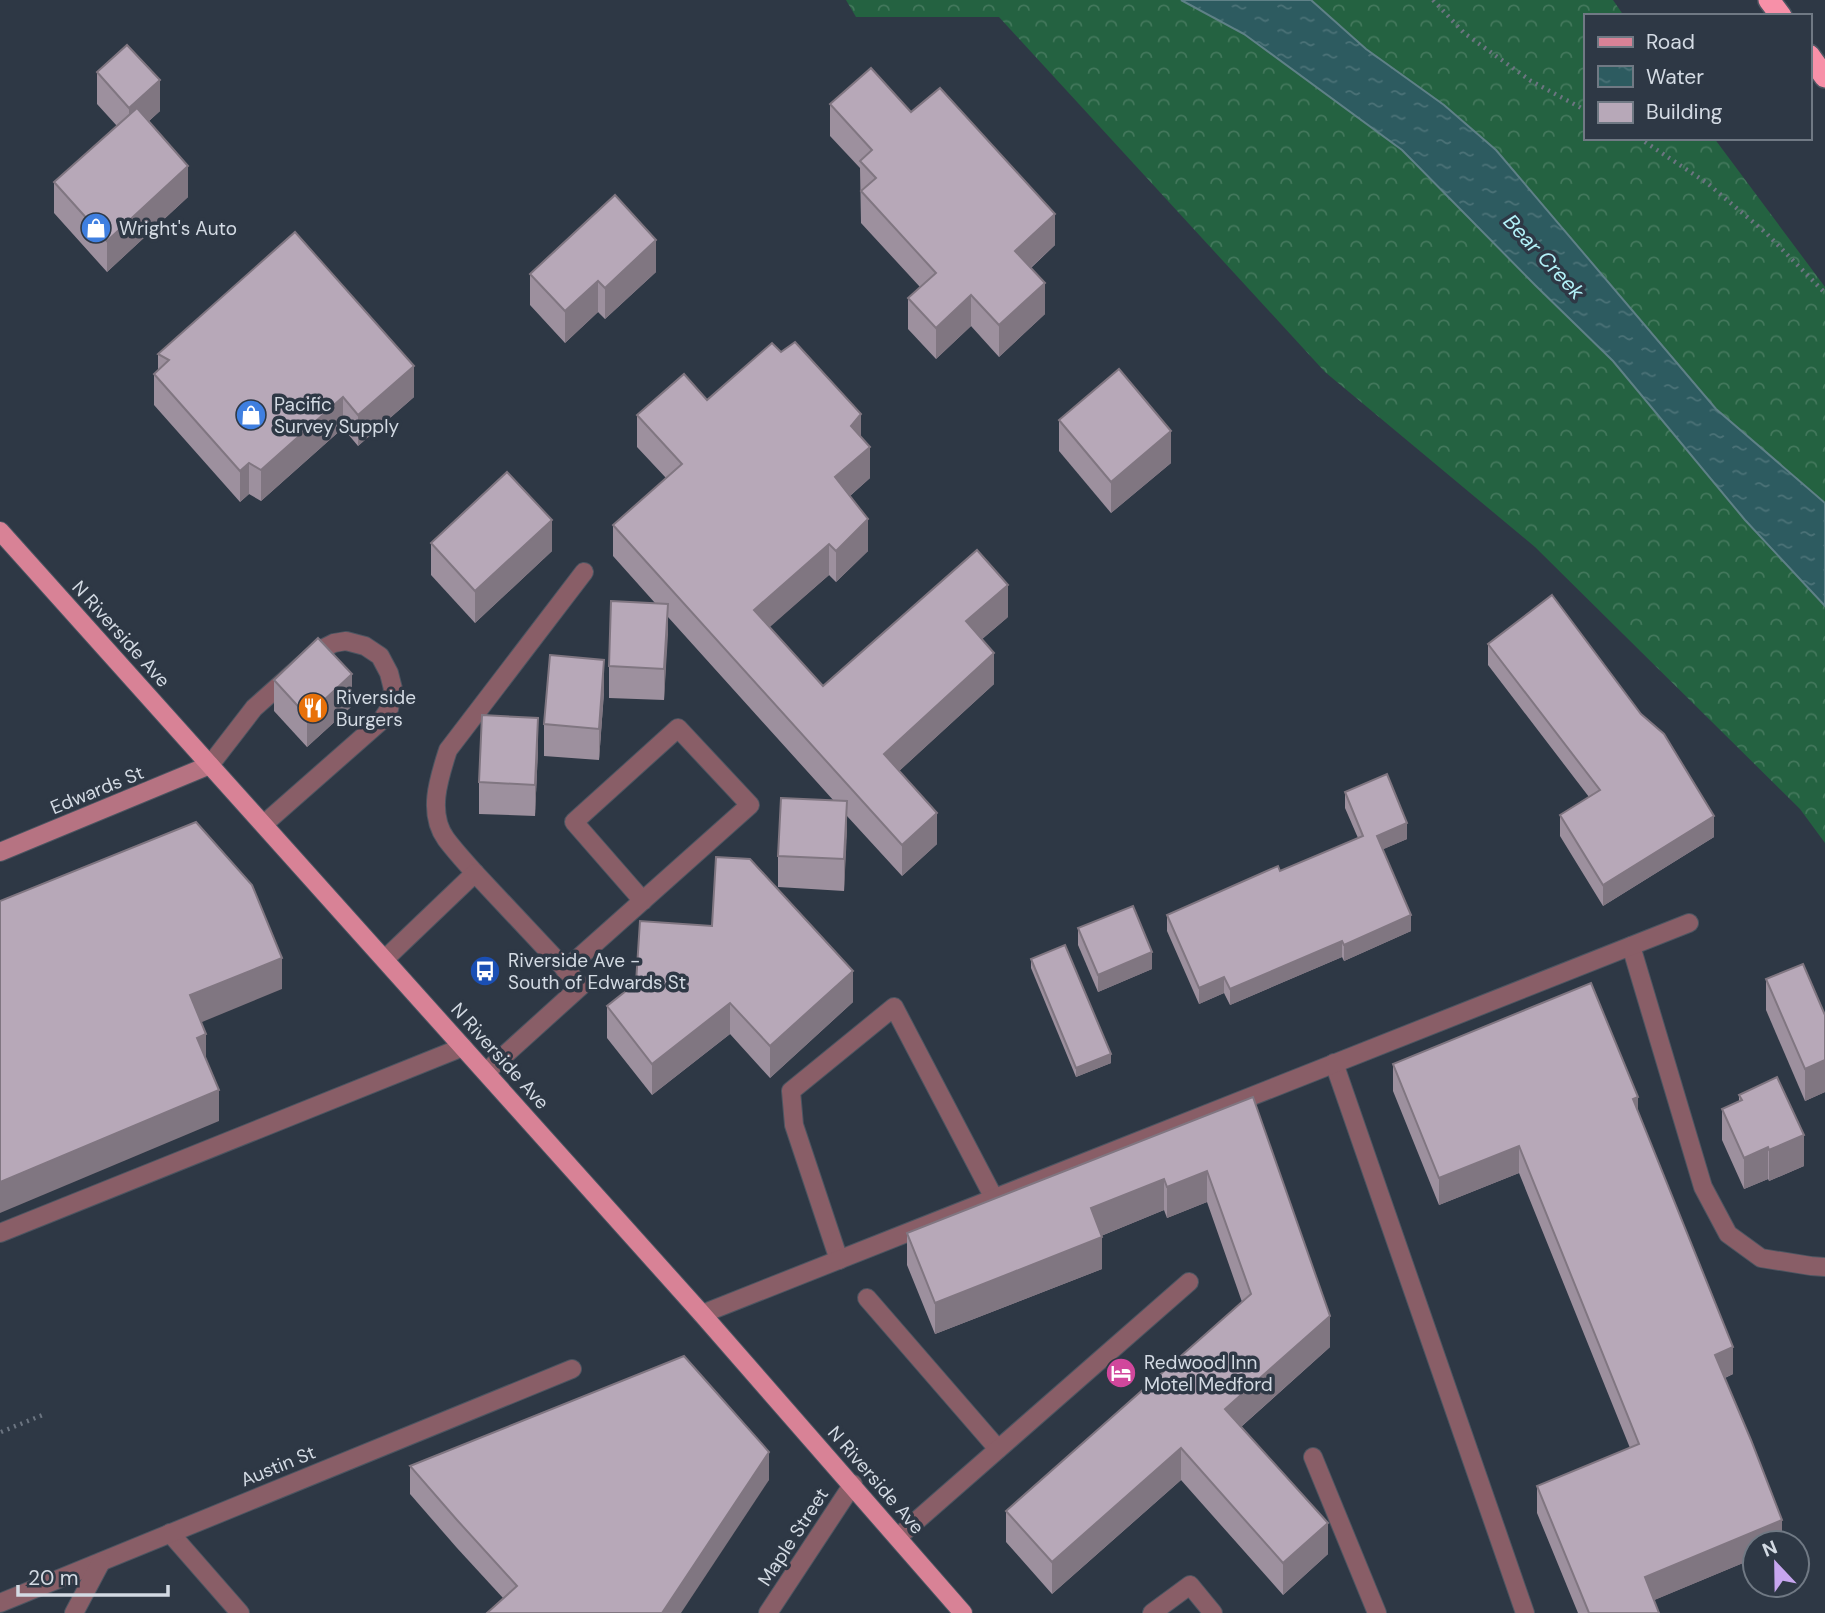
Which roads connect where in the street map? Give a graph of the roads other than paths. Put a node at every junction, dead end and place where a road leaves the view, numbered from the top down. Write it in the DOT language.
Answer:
graph roads {
  1 [pos="1811,58"];
  2 [pos="1825,77"];
  3 [pos="0,531"];
  4 [pos="584,572"];
  5 [pos="210,765"];
  6 [pos="264,824"];
  7 [pos="0,852"];
  8 [pos="475,873"];
  9 [pos="643,901"];
  10 [pos="1689,923"];
  11 [pos="1631,946"];
  12 [pos="384,959"];
  13 [pos="565,970"];
  14 [pos="463,1047"];
  15 [pos="1334,1063"];
  16 [pos="486,1072"];
  17 [pos="994,1198"];
  18 [pos="0,1233"];
  19 [pos="839,1260"];
  20 [pos="1825,1266"];
  21 [pos="1189,1282"];
  22 [pos="867,1298"];
  23 [pos="702,1314"];
  24 [pos="572,1369"];
  25 [pos="998,1449"];
  26 [pos="1312,1457"];
  27 [pos="853,1485"];
  28 [pos="170,1534"];
  29 [pos="898,1537"];
  30 [pos="101,1562"];
  31 [pos="0,1603"];
  32 [pos="74,1613"];
  33 [pos="240,1613"];
  34 [pos="768,1613"];
  35 [pos="963,1613"];
  36 [pos="1152,1613"];
  37 [pos="1213,1613"];
  38 [pos="1377,1613"];
  39 [pos="1525,1613"];
  1 -- 2 [label="highway"];
  3 -- 5 [label="main road, N Riverside Ave"];
  4 -- 8 [label="street"];
  5 -- 6 [label="main road, N Riverside Ave"];
  5 -- 6 [label="street"];
  5 -- 7 [label="street, Edwards St"];
  6 -- 12 [label="main road, N Riverside Ave"];
  8 -- 12 [label="street"];
  8 -- 13 [label="street"];
  9 -- 9 [label="street"];
  9 -- 13 [label="street"];
  10 -- 11 [label="street"];
  11 -- 15 [label="street"];
  11 -- 20 [label="street"];
  12 -- 14 [label="main road, N Riverside Ave"];
  13 -- 16 [label="street"];
  14 -- 16 [label="main road, N Riverside Ave"];
  14 -- 18 [label="street"];
  15 -- 17 [label="street"];
  15 -- 39 [label="street"];
  16 -- 23 [label="main road, N Riverside Ave"];
  17 -- 19 [label="street"];
  17 -- 19 [label="street"];
  19 -- 23 [label="street"];
  21 -- 25 [label="street"];
  22 -- 25 [label="street"];
  23 -- 27 [label="main road, N Riverside Ave"];
  24 -- 28 [label="street, Austin St"];
  25 -- 29 [label="street"];
  26 -- 38 [label="street"];
  27 -- 29 [label="main road, N Riverside Ave"];
  27 -- 34 [label="street, Maple Street"];
  28 -- 30 [label="street, Austin St"];
  28 -- 33 [label="street"];
  29 -- 35 [label="main road, N Riverside Ave"];
  30 -- 31 [label="street, Austin St"];
  30 -- 32 [label="street"];
  36 -- 37 [label="street"];
}
